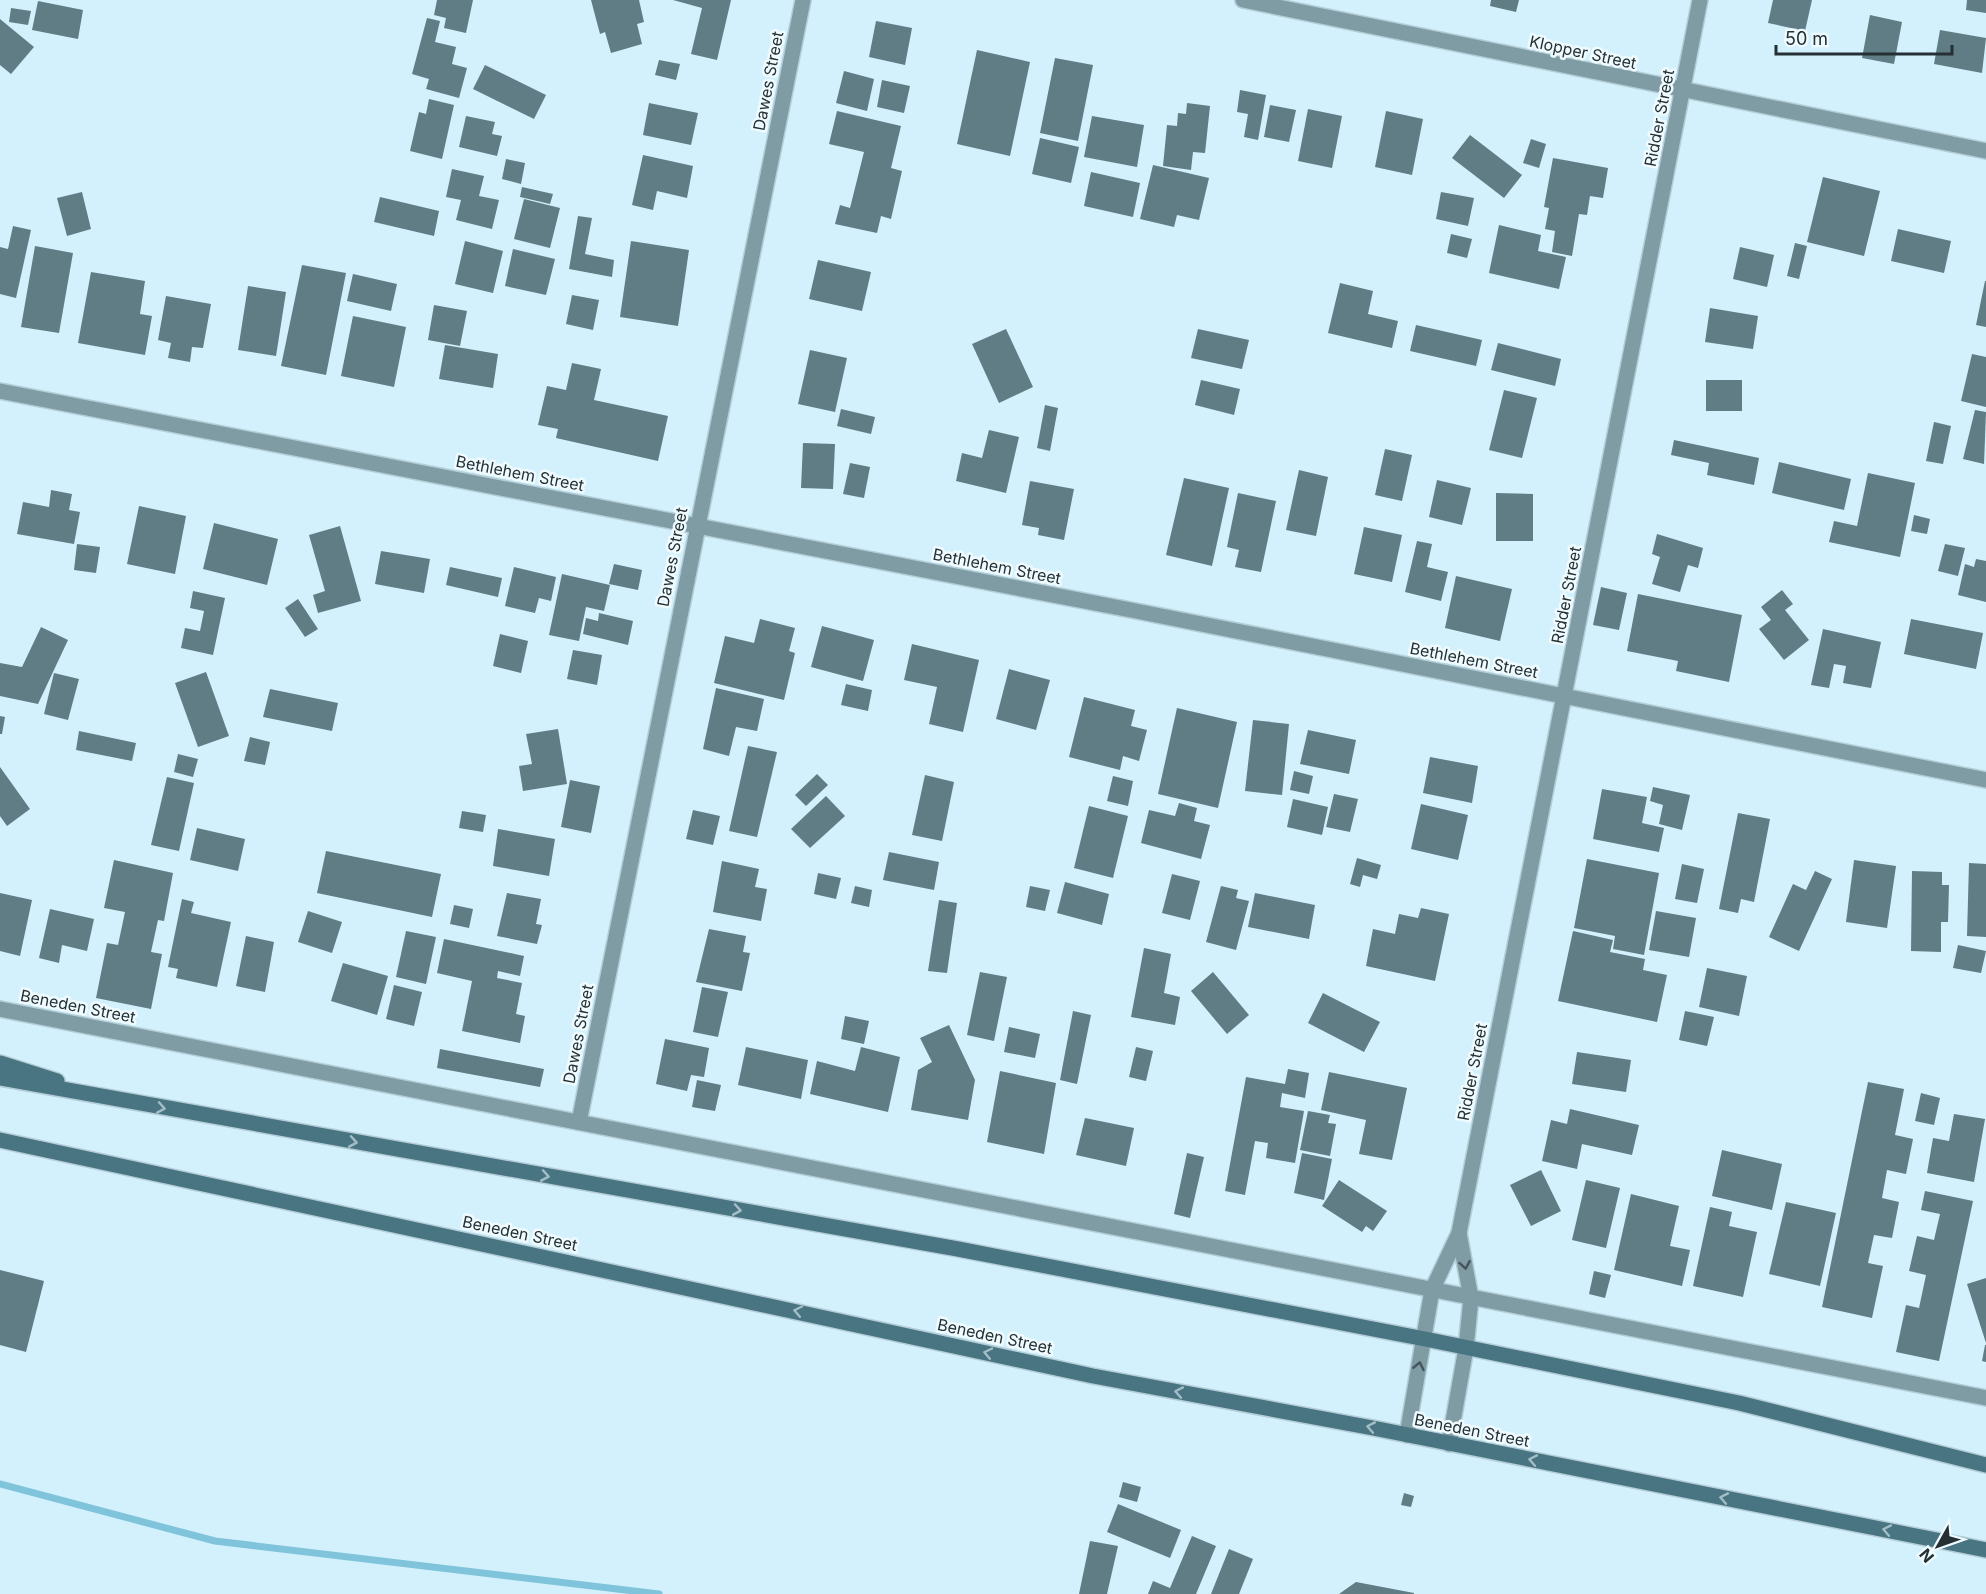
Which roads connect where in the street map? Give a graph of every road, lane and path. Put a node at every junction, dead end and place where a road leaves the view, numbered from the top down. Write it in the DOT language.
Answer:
graph roads {
  1 [pos="803,0"];
  2 [pos="1243,0"];
  3 [pos="1700,0"];
  4 [pos="1682,91"];
  5 [pos="1986,151"];
  6 [pos="0,391"];
  7 [pos="697,526"];
  8 [pos="1565,696"];
  9 [pos="1986,780"];
  10 [pos="0,1009"];
  11 [pos="0,1063"];
  12 [pos="0,1078"];
  13 [pos="119,1100"];
  14 [pos="579,1122"];
  15 [pos="0,1140"];
  16 [pos="1459,1233"];
  17 [pos="1432,1290"];
  18 [pos="1471,1298"];
  19 [pos="1425,1339"];
  20 [pos="1466,1348"];
  21 [pos="1986,1398"];
  22 [pos="1407,1435"];
  23 [pos="1449,1444"];
  24 [pos="1986,1465"];
  25 [pos="1986,1550"];
  1 -- 7 [label="street, Dawes Street"];
  2 -- 4 [label="street, Klopper Street"];
  3 -- 4 [label="street, Ridder Street"];
  4 -- 5 [label="street, Klopper Street"];
  4 -- 8 [label="street, Ridder Street"];
  6 -- 7 [label="street, Bethlehem Street"];
  7 -- 8 [label="street, Bethlehem Street"];
  7 -- 14 [label="street, Dawes Street"];
  8 -- 9 [label="street, Bethlehem Street"];
  8 -- 16 [label="street, Ridder Street"];
  10 -- 14 [label="street, Beneden Street"];
  11 -- 13 [label="main road"];
  12 -- 13 [label="main road"];
  13 -- 19 [label="main road, one-way"];
  14 -- 17 [label="street, Beneden Street"];
  22 -- 15 [label="main road, Beneden Street, one-way"];
  16 -- 17 [label="street, Ridder Street"];
  16 -- 18 [label="street, Ridder Street, one-way"];
  17 -- 18 [label="street, Beneden Street"];
  17 -- 19 [label="street, Ridder Street"];
  18 -- 20 [label="street, Ridder Street"];
  18 -- 21 [label="street, Beneden Street"];
  19 -- 20 [label="main road"];
  22 -- 19 [label="street, Ridder Street, one-way"];
  20 -- 23 [label="street, Ridder Street"];
  20 -- 24 [label="main road"];
  22 -- 23 [label="main road, Beneden Street"];
  25 -- 23 [label="main road, Beneden Street, one-way"];
}
